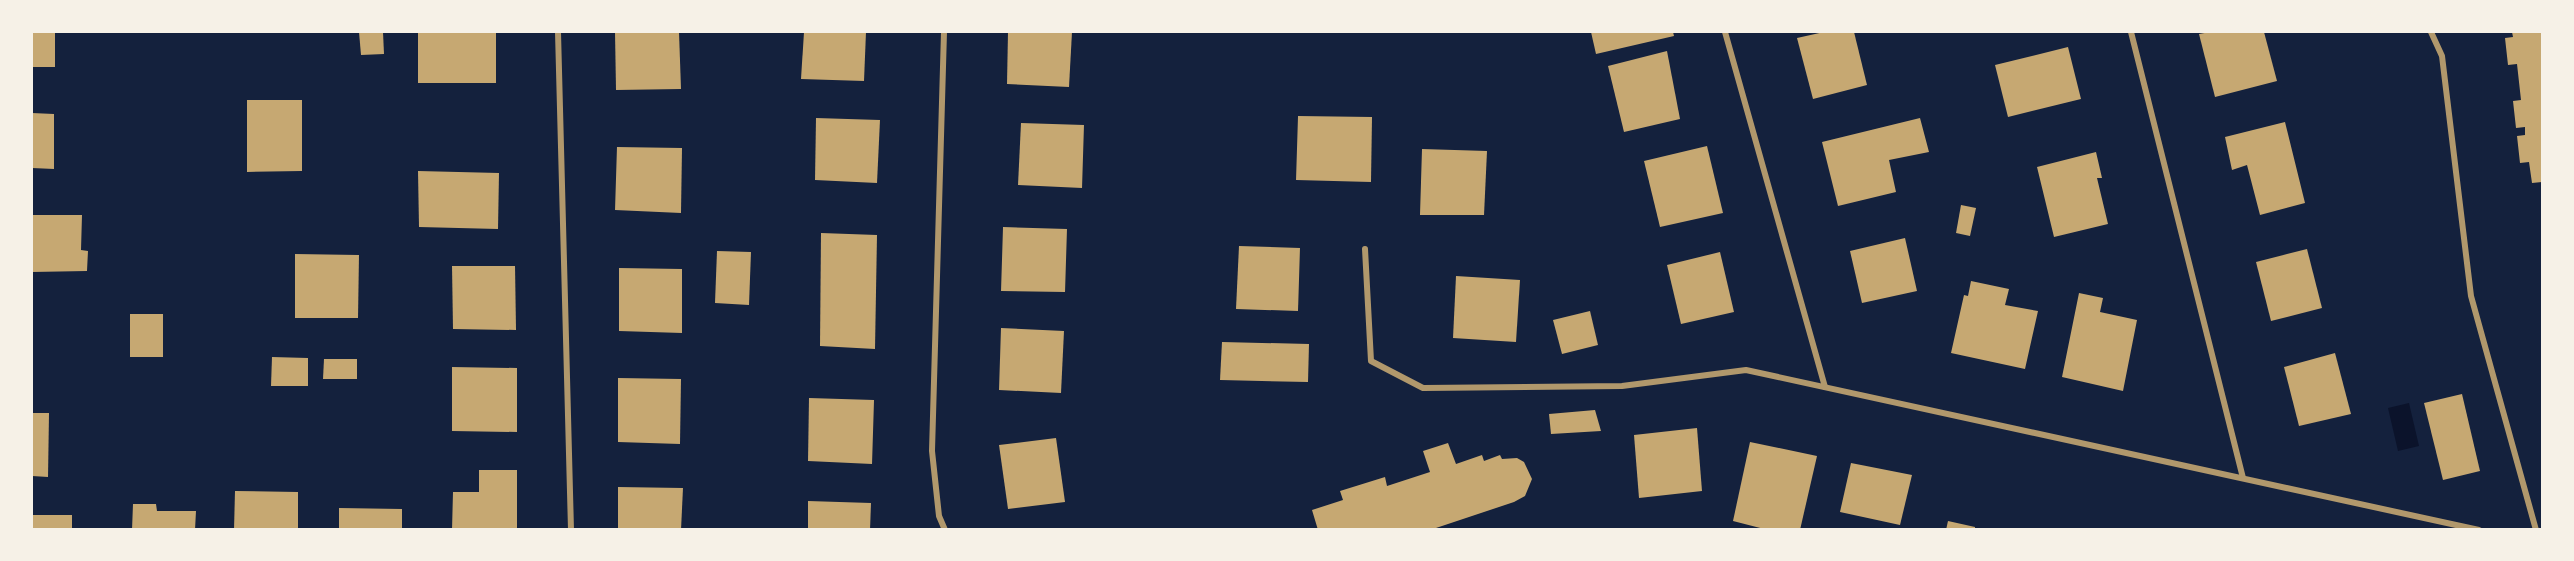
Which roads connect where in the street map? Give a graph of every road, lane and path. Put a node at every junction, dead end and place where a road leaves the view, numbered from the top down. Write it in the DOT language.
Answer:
graph roads {
  1 [pos="558,32"];
  2 [pos="944,32"];
  3 [pos="1725,32"];
  4 [pos="2131,32"];
  5 [pos="2431,32"];
  6 [pos="1365,249"];
  7 [pos="1825,387"];
  8 [pos="2243,478"];
  9 [pos="571,530"];
  10 [pos="945,530"];
  11 [pos="2479,530"];
  12 [pos="2536,530"];
  1 -- 9 [label="street"];
  2 -- 10 [label="street"];
  3 -- 7 [label="street"];
  4 -- 8 [label="street"];
  5 -- 12 [label="street"];
  6 -- 7 [label="street"];
  7 -- 8 [label="street"];
  8 -- 11 [label="street"];
}
